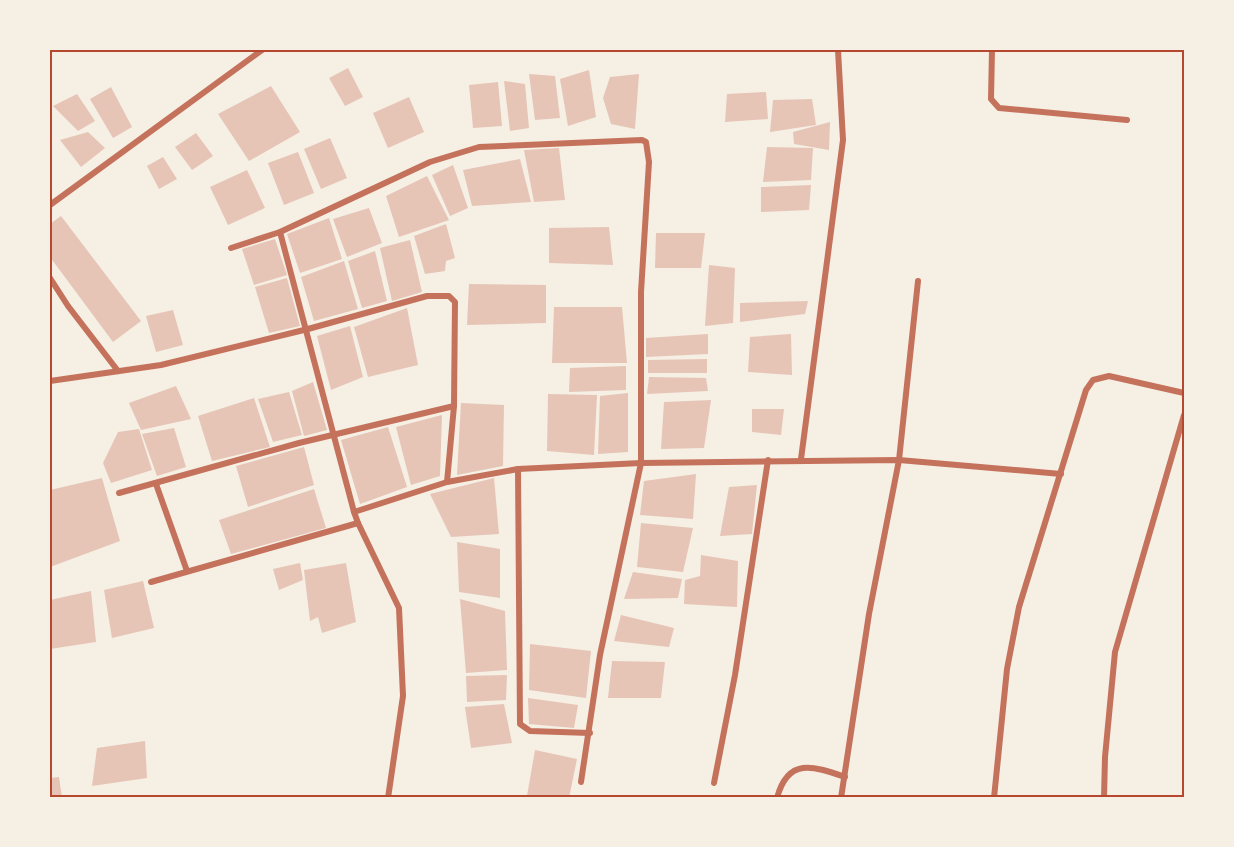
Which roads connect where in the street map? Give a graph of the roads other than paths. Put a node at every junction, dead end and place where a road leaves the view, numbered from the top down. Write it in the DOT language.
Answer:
graph roads {
  1 [pos="262,50"];
  2 [pos="838,50"];
  3 [pos="992,50"];
  4 [pos="1127,120"];
  5 [pos="50,205"];
  6 [pos="280,232"];
  7 [pos="231,248"];
  8 [pos="50,278"];
  9 [pos="918,281"];
  10 [pos="308,329"];
  11 [pos="118,370"];
  12 [pos="50,381"];
  13 [pos="1185,393"];
  14 [pos="454,406"];
  15 [pos="1185,415"];
  16 [pos="334,435"];
  17 [pos="801,459"];
  18 [pos="768,460"];
  19 [pos="899,460"];
  20 [pos="641,463"];
  21 [pos="518,469"];
  22 [pos="1061,474"];
  23 [pos="447,482"];
  24 [pos="156,484"];
  25 [pos="119,493"];
  26 [pos="354,512"];
  27 [pos="358,523"];
  28 [pos="187,571"];
  29 [pos="151,582"];
  30 [pos="590,733"];
  31 [pos="845,777"];
  32 [pos="581,782"];
  33 [pos="714,783"];
  34 [pos="388,798"];
  35 [pos="777,798"];
  36 [pos="841,798"];
  37 [pos="994,798"];
  38 [pos="1104,798"];
  1 -- 5 [label="street"];
  2 -- 17 [label="street"];
  3 -- 4 [label="street"];
  6 -- 7 [label="street"];
  6 -- 10 [label="street"];
  6 -- 20 [label="street"];
  8 -- 11 [label="street"];
  9 -- 19 [label="street"];
  10 -- 11 [label="street"];
  10 -- 14 [label="street"];
  10 -- 16 [label="street"];
  11 -- 12 [label="street"];
  13 -- 22 [label="street"];
  14 -- 16 [label="street"];
  14 -- 23 [label="street"];
  15 -- 38 [label="street"];
  16 -- 24 [label="street"];
  16 -- 26 [label="street"];
  17 -- 18 [label="street"];
  17 -- 19 [label="street"];
  18 -- 20 [label="street"];
  18 -- 33 [label="street"];
  19 -- 22 [label="street"];
  19 -- 31 [label="street"];
  20 -- 21 [label="street"];
  20 -- 30 [label="street"];
  21 -- 23 [label="street"];
  21 -- 30 [label="street"];
  22 -- 37 [label="street"];
  23 -- 26 [label="street"];
  24 -- 25 [label="street"];
  24 -- 28 [label="street"];
  26 -- 27 [label="street"];
  27 -- 28 [label="street"];
  27 -- 34 [label="street"];
  28 -- 29 [label="street"];
  30 -- 32 [label="street"];
  31 -- 35 [label="street"];
  31 -- 36 [label="street"];
}
